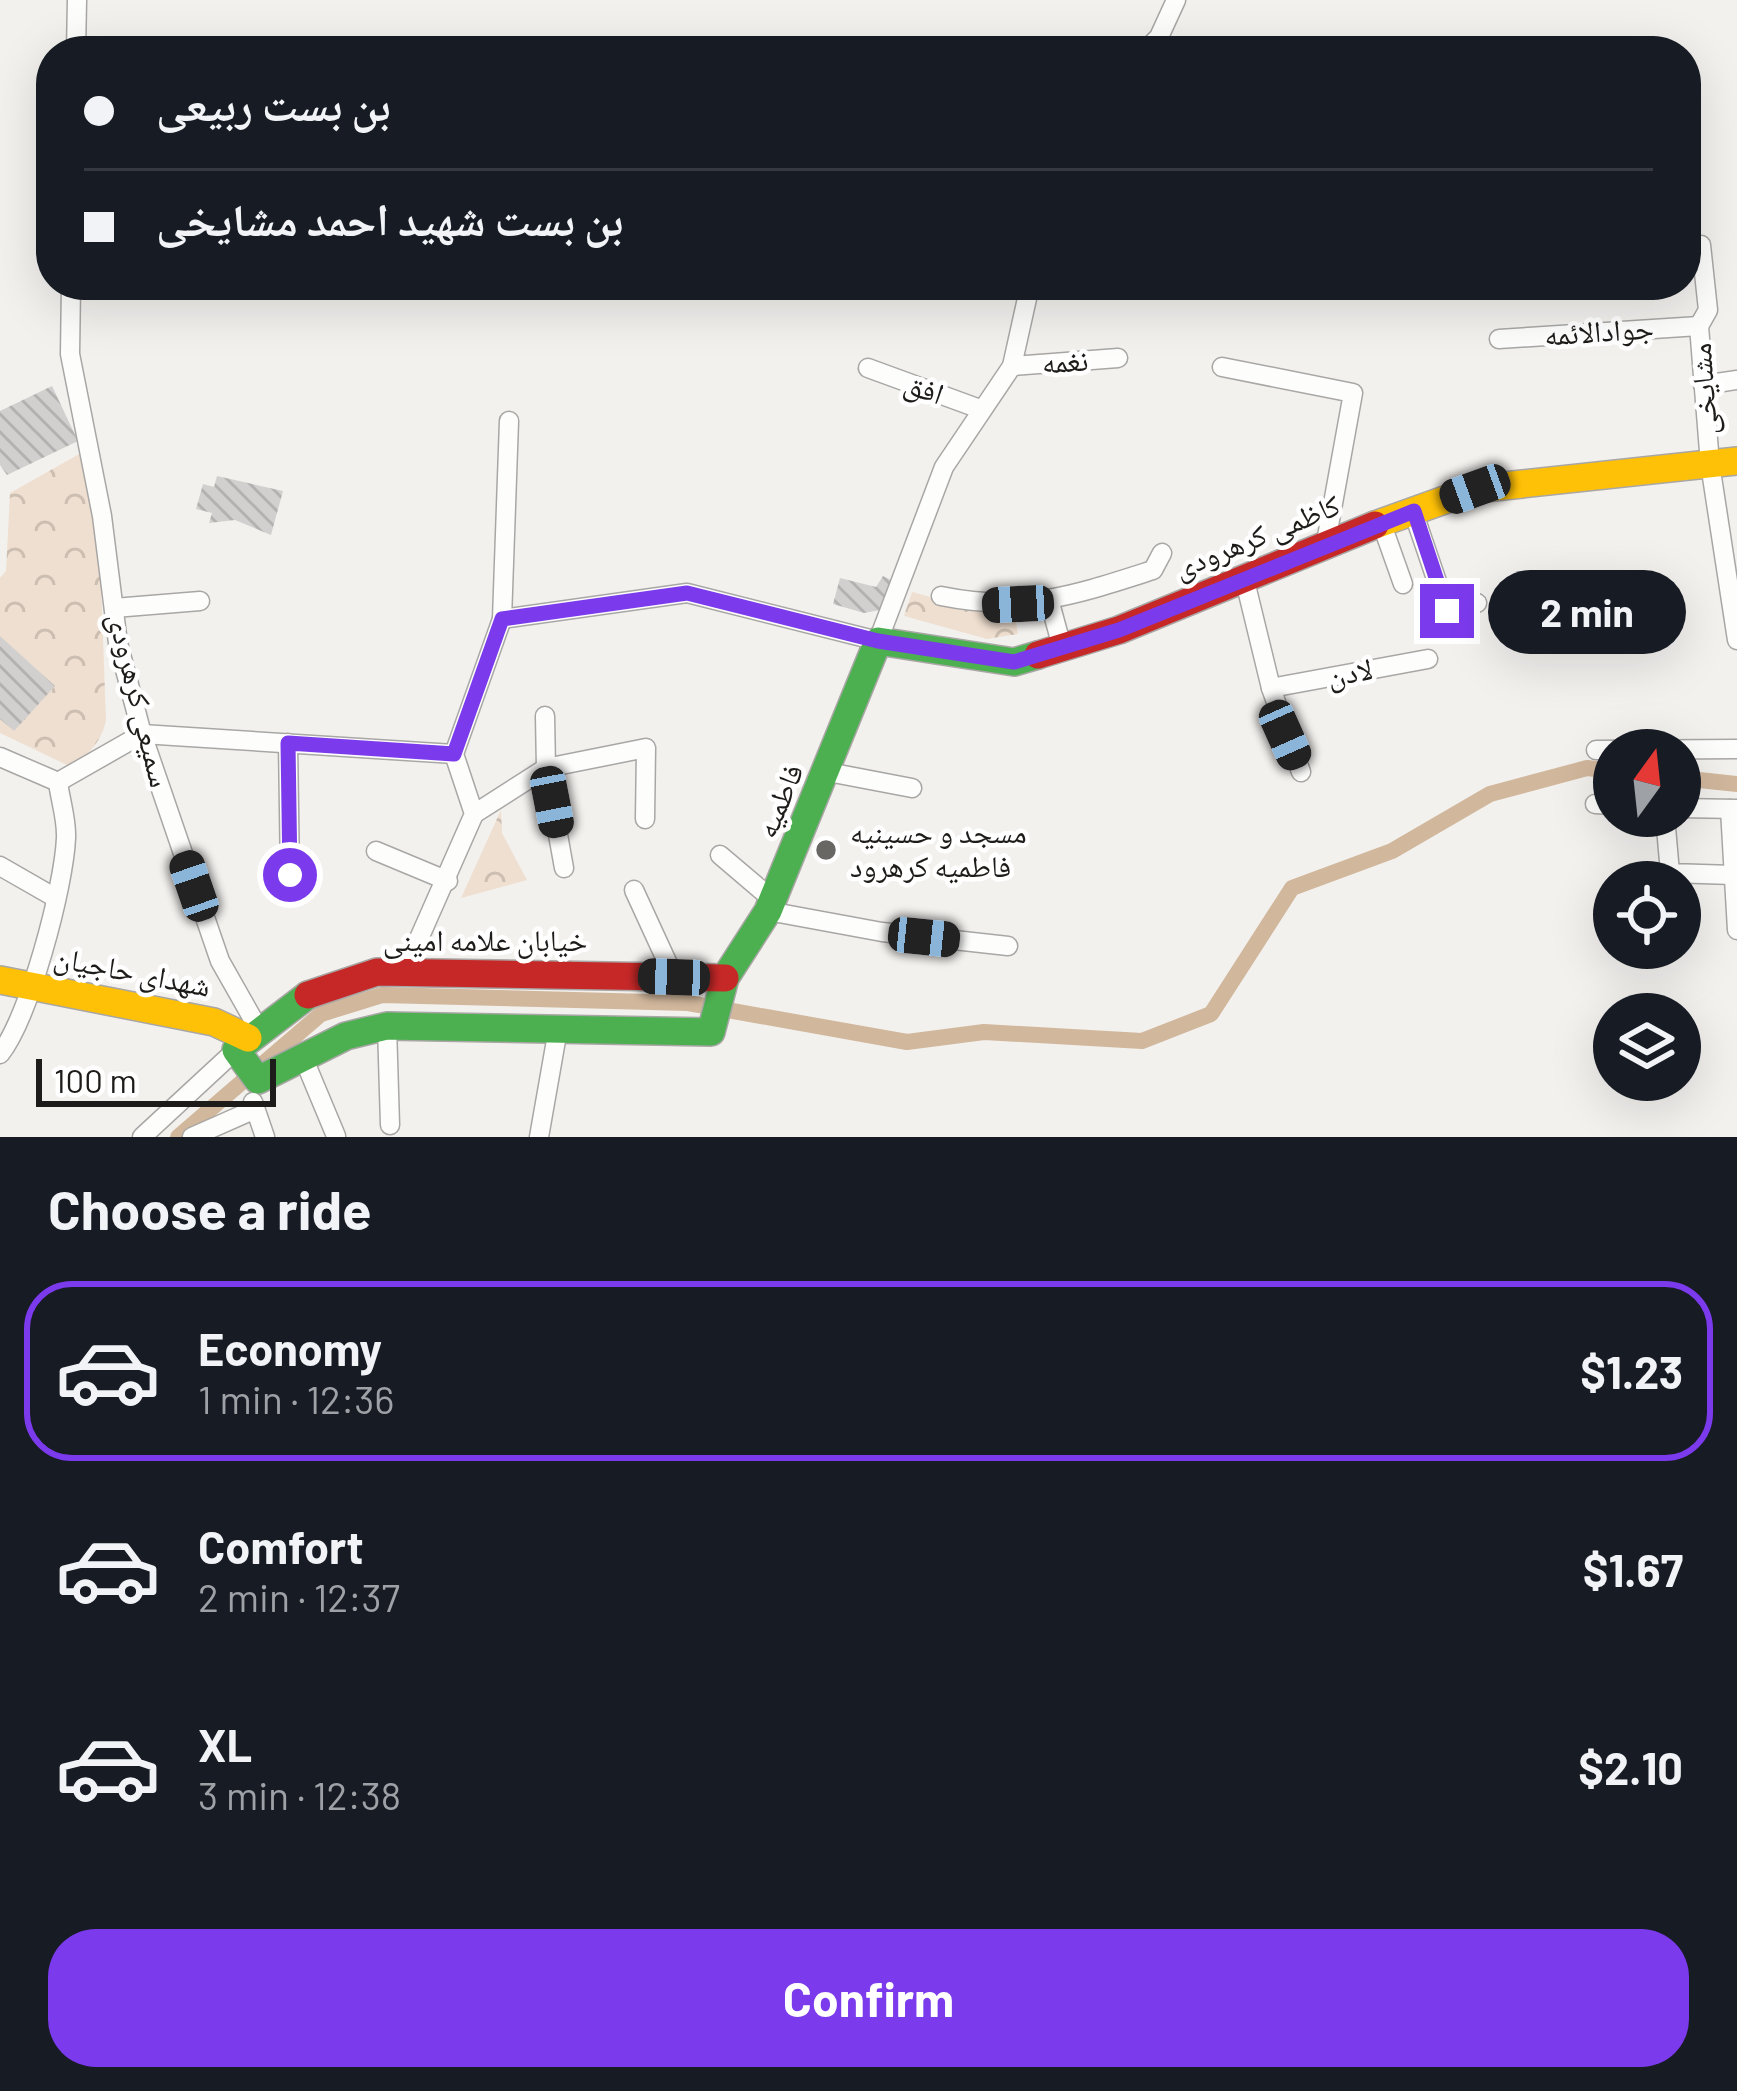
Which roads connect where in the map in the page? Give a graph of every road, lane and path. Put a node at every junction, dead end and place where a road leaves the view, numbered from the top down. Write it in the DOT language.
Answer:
graph roads {
  1 [pos="77,0"];
  2 [pos="1177,0"];
  3 [pos="76,36"];
  4 [pos="1160,36"];
  5 [pos="1701,245"];
  6 [pos="71,300"];
  7 [pos="1027,300"];
  8 [pos="1699,326"];
  9 [pos="1499,338"];
  10 [pos="1118,358"];
  11 [pos="1012,366"];
  12 [pos="1222,367"];
  13 [pos="868,368"];
  14 [pos="1737,380"];
  15 [pos="1703,385"];
  16 [pos="980,409"];
  17 [pos="509,421"];
  18 [pos="1729,459"];
  19 [pos="1414,511"];
  20 [pos="1381,522"];
  21 [pos="1326,542"];
  22 [pos="1162,553"];
  23 [pos="1244,577"];
  24 [pos="1403,584"];
  25 [pos="941,596"];
  26 [pos="200,601"];
  27 [pos="1050,603"];
  28 [pos="1477,603"];
  29 [pos="114,608"];
  30 [pos="502,619"];
  31 [pos="1737,640"];
  32 [pos="878,641"];
  33 [pos="1062,647"];
  34 [pos="1428,659"];
  35 [pos="1271,688"];
  36 [pos="545,716"];
  37 [pos="142,734"];
  38 [pos="288,743"];
  39 [pos="1701,749"];
  40 [pos="1737,749"];
  41 [pos="454,754"];
  42 [pos="0,757"];
  43 [pos="546,768"];
  44 [pos="828,772"];
  45 [pos="1301,772"];
  46 [pos="58,782"];
  47 [pos="913,788"];
  48 [pos="1701,808"];
  49 [pos="1734,809"];
  50 [pos="474,814"];
  51 [pos="645,819"];
  52 [pos="1667,837"];
  53 [pos="376,851"];
  54 [pos="720,855"];
  55 [pos="0,866"];
  56 [pos="564,868"];
  57 [pos="290,875"];
  58 [pos="1733,875"];
  59 [pos="448,881"];
  60 [pos="634,890"];
  61 [pos="54,897"];
  62 [pos="771,906"];
  63 [pos="1737,929"];
  64 [pos="1008,946"];
  65 [pos="406,968"];
  66 [pos="674,977"];
  67 [pos="725,979"];
  68 [pos="0,980"];
  69 [pos="31,986"];
  70 [pos="387,1026"];
  71 [pos="558,1029"];
  72 [pos="247,1039"];
  73 [pos="0,1054"];
  74 [pos="303,1057"];
  75 [pos="258,1080"];
  76 [pos="253,1110"];
  77 [pos="390,1125"];
  78 [pos="336,1136"];
  79 [pos="142,1137"];
  80 [pos="192,1137"];
  81 [pos="265,1137"];
  82 [pos="539,1137"];
  1 -- 3 [label="street"];
  2 -- 4 [label="street"];
  5 -- 8 [label="street, مشایخی"];
  6 -- 29 [label="street, سمیعی کرهرودی"];
  7 -- 11 [label="street"];
  8 -- 9 [label="street, جوادالائمه"];
  8 -- 15 [label="street, مشایخی"];
  10 -- 11 [label="street, نغمه"];
  11 -- 16 [label="street"];
  12 -- 21 [label="street"];
  13 -- 16 [label="street, افق"];
  14 -- 15 [label="street"];
  15 -- 18 [label="street, مشایخی"];
  16 -- 32 [label="street"];
  17 -- 30 [label="street"];
  18 -- 19 [label="street, کاظمی کرهرودی"];
  18 -- 31 [label="street, مشایخی"];
  19 -- 20 [label="street, کاظمی کرهرودی"];
  19 -- 28 [label="street"];
  20 -- 21 [label="street, کاظمی کرهرودی"];
  20 -- 24 [label="street"];
  21 -- 23 [label="street, کاظمی کرهرودی"];
  22 -- 27 [label="street"];
  23 -- 33 [label="street, کاظمی کرهرودی"];
  23 -- 35 [label="street"];
  25 -- 27 [label="street"];
  26 -- 29 [label="street"];
  27 -- 33 [label="street"];
  29 -- 37 [label="street, سمیعی کرهرودی"];
  30 -- 32 [label="street"];
  30 -- 41 [label="street"];
  32 -- 33 [label="street, کاظمی کرهرودی"];
  32 -- 44 [label="street, فاطمیه"];
  34 -- 35 [label="street, لادن"];
  35 -- 45 [label="street"];
  36 -- 43 [label="street"];
  37 -- 38 [label="street"];
  37 -- 46 [label="street"];
  37 -- 72 [label="street, سمیعی کرهرودی"];
  38 -- 41 [label="street"];
  38 -- 57 [label="street"];
  39 -- 40 [label="street"];
  41 -- 50 [label="street"];
  42 -- 46 [label="street"];
  43 -- 50 [label="street"];
  43 -- 51 [label="street"];
  43 -- 56 [label="street"];
  44 -- 47 [label="street"];
  44 -- 62 [label="street, فاطمیه"];
  46 -- 61 [label="street"];
  48 -- 49 [label="street"];
  49 -- 58 [label="street"];
  50 -- 59 [label="street"];
  52 -- 58 [label="street"];
  53 -- 59 [label="street"];
  54 -- 62 [label="street"];
  55 -- 61 [label="street"];
  58 -- 63 [label="street"];
  59 -- 65 [label="street"];
  60 -- 66 [label="street"];
  61 -- 69 [label="street"];
  62 -- 64 [label="street"];
  62 -- 67 [label="street, فاطمیه"];
  65 -- 66 [label="street, خیابان علامه امینی"];
  65 -- 72 [label="street, خیابان علامه امینی"];
  66 -- 67 [label="street, خیابان علامه امینی"];
  67 -- 71 [label="street, فاطمیه"];
  68 -- 69 [label="street, شهدای حاجیان"];
  69 -- 72 [label="street, شهدای حاجیان"];
  69 -- 73 [label="street"];
  70 -- 71 [label="street"];
  70 -- 74 [label="street"];
  70 -- 77 [label="street"];
  71 -- 82 [label="street"];
  72 -- 75 [label="street"];
  72 -- 79 [label="street"];
  74 -- 75 [label="street"];
  74 -- 78 [label="street"];
  75 -- 76 [label="street"];
  76 -- 80 [label="street"];
  76 -- 81 [label="street"];
}
